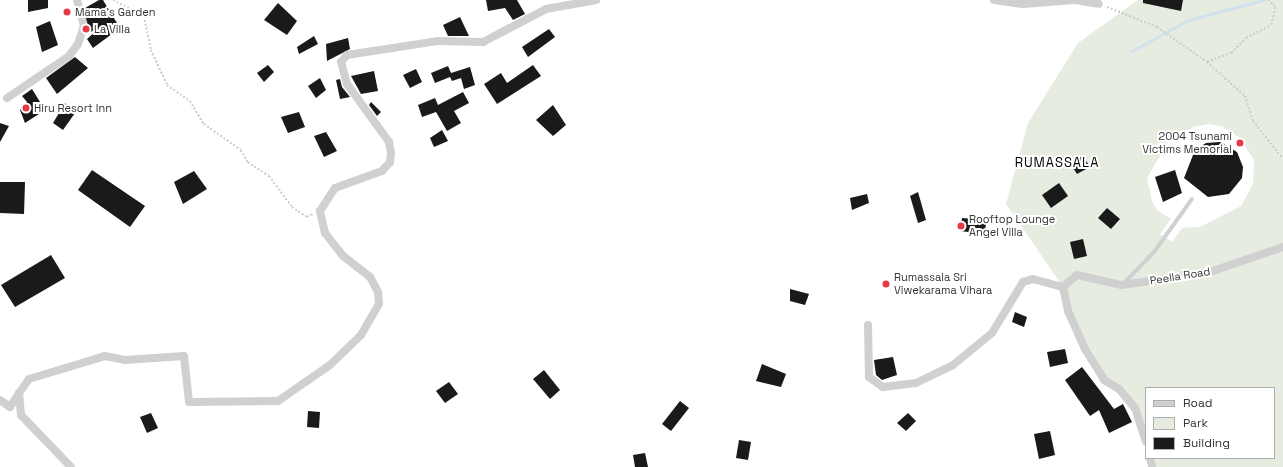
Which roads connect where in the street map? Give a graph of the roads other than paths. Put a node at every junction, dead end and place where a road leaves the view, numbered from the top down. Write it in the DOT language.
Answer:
graph roads {
  1 [pos="77,0"];
  2 [pos="596,0"];
  3 [pos="994,0"];
  4 [pos="1099,4"];
  5 [pos="7,98"];
  6 [pos="1192,200"];
  7 [pos="1283,247"];
  8 [pos="1121,285"];
  9 [pos="1063,287"];
  10 [pos="868,325"];
  11 [pos="19,393"];
  12 [pos="0,400"];
  13 [pos="1145,438"];
  14 [pos="71,467"];
  1 -- 5 [label="street"];
  2 -- 11 [label="street"];
  3 -- 4 [label="street"];
  6 -- 8 [label="lane"];
  7 -- 8 [label="street, Peella Road"];
  8 -- 9 [label="street"];
  9 -- 10 [label="street"];
  9 -- 13 [label="street"];
  11 -- 12 [label="street"];
  11 -- 14 [label="street"];
}
